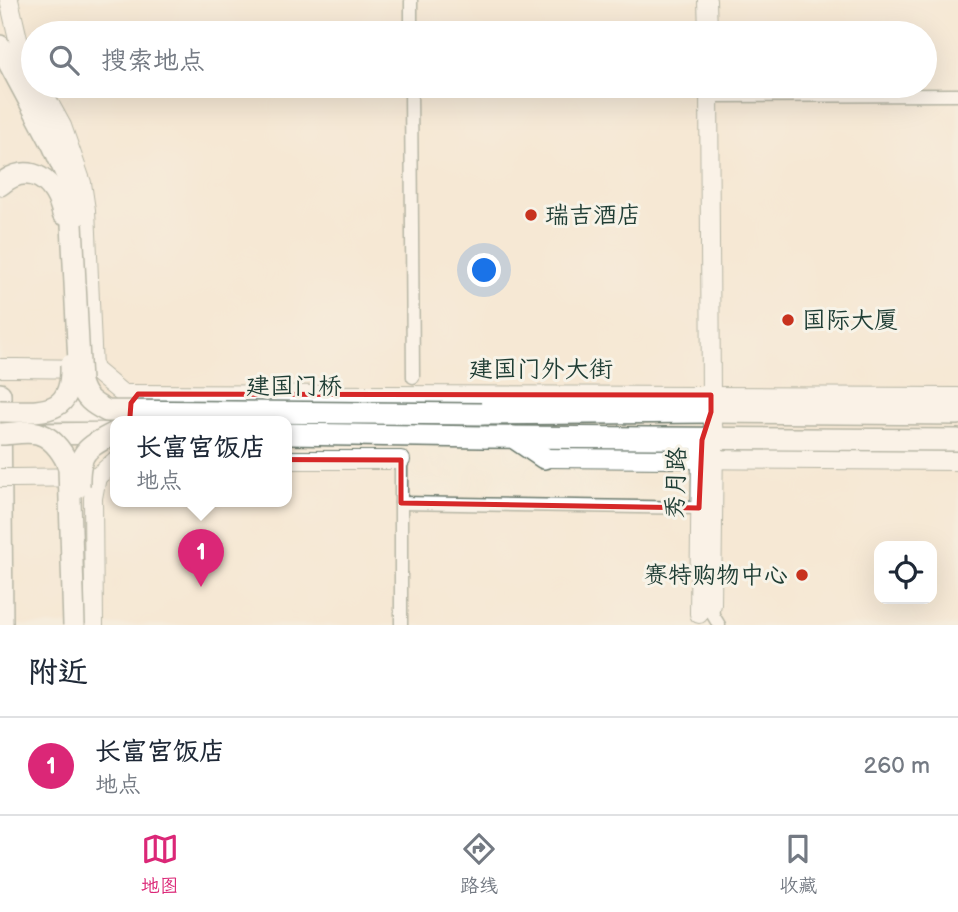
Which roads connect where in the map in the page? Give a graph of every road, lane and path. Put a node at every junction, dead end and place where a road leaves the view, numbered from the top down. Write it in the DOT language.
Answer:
graph roads {
  1 [pos="9,0"];
  2 [pos="411,0"];
  3 [pos="707,0"];
  4 [pos="411,21"];
  5 [pos="708,21"];
  6 [pos="0,46"];
  7 [pos="21,47"];
  8 [pos="21,85"];
  9 [pos="937,95"];
  10 [pos="958,95"];
  11 [pos="28,98"];
  12 [pos="47,98"];
  13 [pos="411,98"];
  14 [pos="709,98"];
  15 [pos="0,185"];
  16 [pos="68,225"];
  17 [pos="8,368"];
  18 [pos="93,369"];
  19 [pos="413,377"];
  20 [pos="0,394"];
  21 [pos="130,394"];
  22 [pos="958,397"];
  23 [pos="711,404"];
  24 [pos="0,411"];
  25 [pos="48,411"];
  26 [pos="481,414"];
  27 [pos="958,414"];
  28 [pos="114,416"];
  29 [pos="130,416"];
  30 [pos="110,433"];
  31 [pos="0,434"];
  32 [pos="40,434"];
  33 [pos="292,435"];
  34 [pos="110,436"];
  35 [pos="513,437"];
  36 [pos="958,440"];
  37 [pos="707,449"];
  38 [pos="544,458"];
  39 [pos="292,460"];
  40 [pos="401,460"];
  41 [pos="958,461"];
  42 [pos="110,465"];
  43 [pos="97,477"];
  44 [pos="7,478"];
  45 [pos="401,503"];
  46 [pos="699,508"];
  47 [pos="703,615"];
  48 [pos="3,622"];
  49 [pos="74,625"];
  50 [pos="84,625"];
  51 [pos="94,625"];
  52 [pos="401,625"];
  53 [pos="719,625"];
  1 -- 7 [label="street"];
  2 -- 4 [label="street"];
  3 -- 5 [label="street"];
  6 -- 8 [label="highway"];
  9 -- 10 [label="street"];
  11 -- 16 [label="highway"];
  12 -- 18 [label="street"];
  13 -- 19 [label="street"];
  14 -- 23 [label="street, 秀月路"];
  15 -- 16 [label="highway"];
  16 -- 25 [label="highway, bridge"];
  16 -- 28 [label="highway, bridge"];
  17 -- 18 [label="street"];
  18 -- 21 [label="street"];
  20 -- 48 [label="highway"];
  21 -- 23 [label="street, 建国门外大街"];
  21 -- 28 [label="street"];
  21 -- 29 [label="street"];
  22 -- 23 [label="street, 建国门外大街"];
  23 -- 26 [label="highway, 建国门外大街"];
  23 -- 27 [label="highway, 建国门外大街"];
  23 -- 37 [label="street, 秀月路"];
  24 -- 25 [label="highway, bridge"];
  25 -- 28 [label="highway, 建国门桥, bridge"];
  26 -- 28 [label="highway, 建国门桥, bridge"];
  30 -- 32 [label="highway, bridge"];
  31 -- 32 [label="highway, bridge"];
  32 -- 49 [label="highway, bridge"];
  33 -- 35 [label="highway, 建国门桥, bridge"];
  34 -- 50 [label="highway, bridge"];
  35 -- 37 [label="highway"];
  35 -- 38 [label="highway"];
  36 -- 37 [label="highway"];
  37 -- 38 [label="street"];
  37 -- 41 [label="street"];
  37 -- 46 [label="street, 秀月路"];
  37 -- 47 [label="street, 秀月路"];
  39 -- 40 [label="street"];
  40 -- 45 [label="street"];
  42 -- 43 [label="street"];
  43 -- 44 [label="street"];
  43 -- 51 [label="street"];
  45 -- 46 [label="street"];
  45 -- 52 [label="street"];
  46 -- 47 [label="street, 秀月路"];
  47 -- 53 [label="street"];
}
